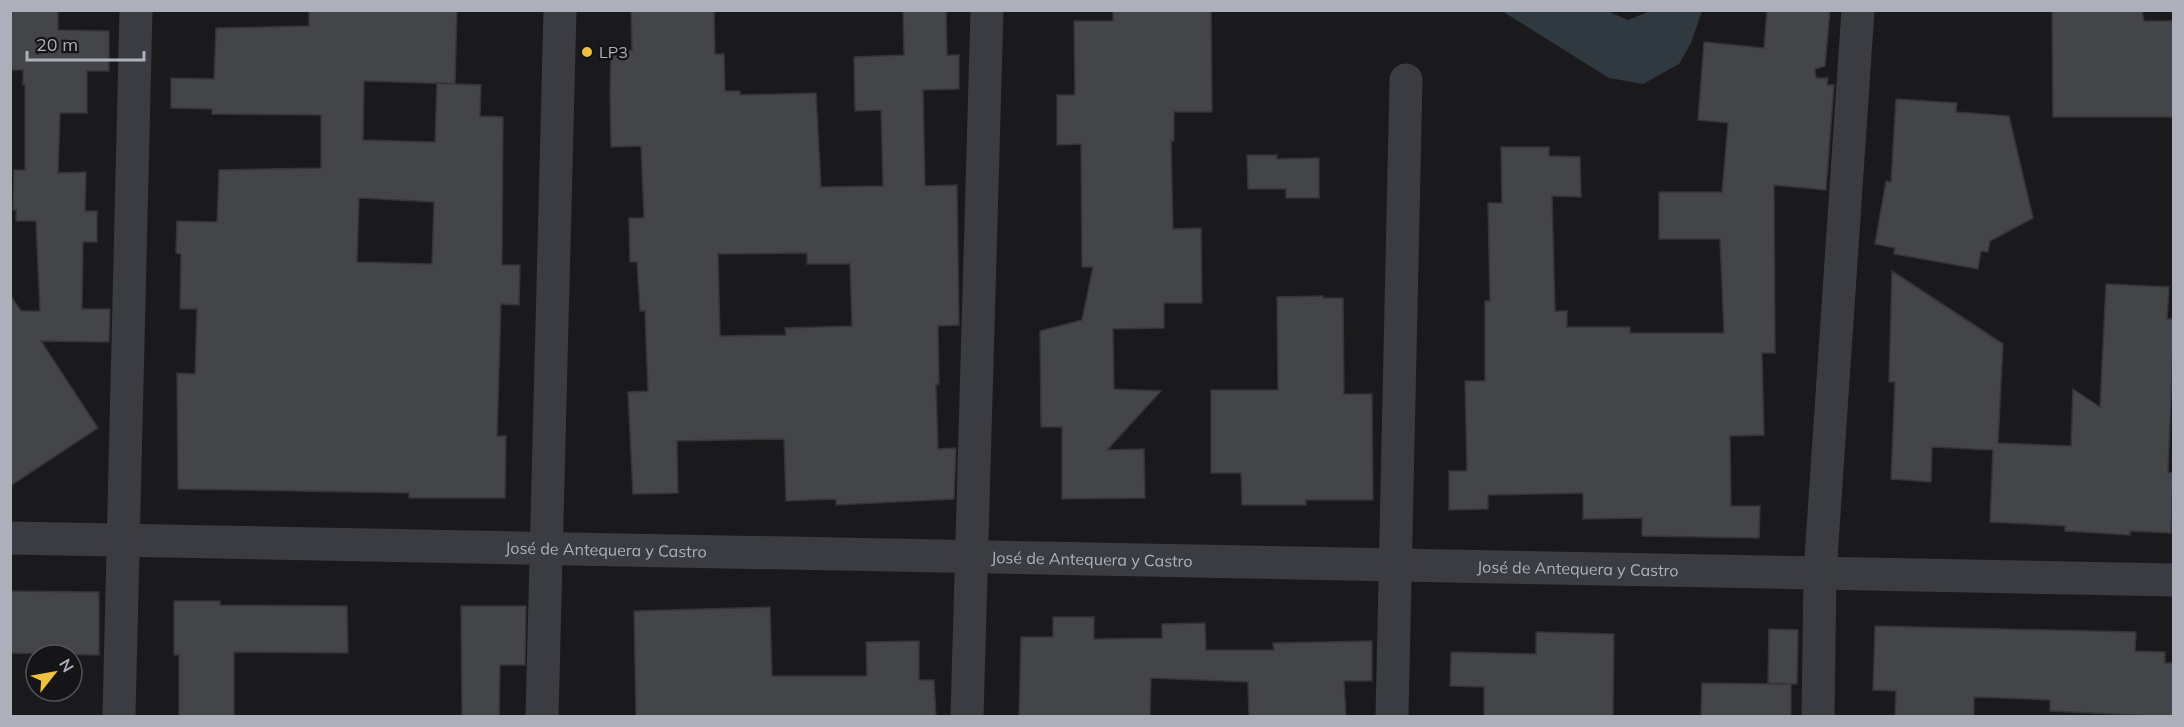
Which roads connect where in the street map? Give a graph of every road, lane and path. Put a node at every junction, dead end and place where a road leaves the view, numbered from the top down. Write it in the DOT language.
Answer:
graph roads {
  1 [pos="136,10"];
  2 [pos="560,10"];
  3 [pos="987,10"];
  4 [pos="1858,10"];
  5 [pos="1406,80"];
  6 [pos="10,538"];
  7 [pos="125,541"];
  8 [pos="547,549"];
  9 [pos="971,557"];
  10 [pos="1395,565"];
  11 [pos="1820,573"];
  12 [pos="2174,580"];
  13 [pos="119,717"];
  14 [pos="543,717"];
  15 [pos="967,717"];
  16 [pos="1392,717"];
  17 [pos="1818,717"];
  1 -- 7 [label="street"];
  2 -- 8 [label="street"];
  3 -- 9 [label="street"];
  4 -- 11 [label="street"];
  5 -- 10 [label="street"];
  6 -- 7 [label="street, José de Antequera y Castro"];
  7 -- 8 [label="street, José de Antequera y Castro"];
  7 -- 13 [label="street"];
  8 -- 9 [label="street, José de Antequera y Castro"];
  8 -- 14 [label="street"];
  9 -- 10 [label="street, José de Antequera y Castro"];
  9 -- 15 [label="street"];
  10 -- 11 [label="street, José de Antequera y Castro"];
  10 -- 16 [label="street"];
  11 -- 12 [label="street, José de Antequera y Castro"];
  11 -- 17 [label="street"];
}
